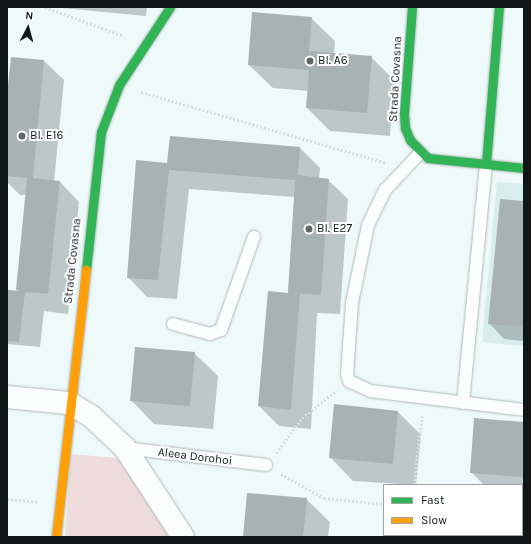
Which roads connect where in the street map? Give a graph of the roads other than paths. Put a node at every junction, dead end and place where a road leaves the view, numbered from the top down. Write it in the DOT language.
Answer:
graph roads {
  1 [pos="170,7"];
  2 [pos="412,7"];
  3 [pos="499,7"];
  4 [pos="420,153"];
  5 [pos="486,164"];
  6 [pos="524,168"];
  7 [pos="254,237"];
  8 [pos="173,324"];
  9 [pos="7,397"];
  10 [pos="69,403"];
  11 [pos="463,403"];
  12 [pos="524,410"];
  13 [pos="125,448"];
  14 [pos="266,465"];
  15 [pos="56,537"];
  16 [pos="183,537"];
  1 -- 10 [label="street, Strada Covasna"];
  2 -- 4 [label="street, Strada Covasna"];
  3 -- 5 [label="street"];
  4 -- 5 [label="street"];
  4 -- 11 [label="lane"];
  5 -- 6 [label="street"];
  5 -- 11 [label="lane"];
  7 -- 8 [label="lane"];
  9 -- 10 [label="street"];
  10 -- 13 [label="street"];
  10 -- 15 [label="street, Strada Covasna"];
  11 -- 12 [label="lane"];
  13 -- 14 [label="lane, Aleea Dorohoi"];
  13 -- 16 [label="street"];
}
